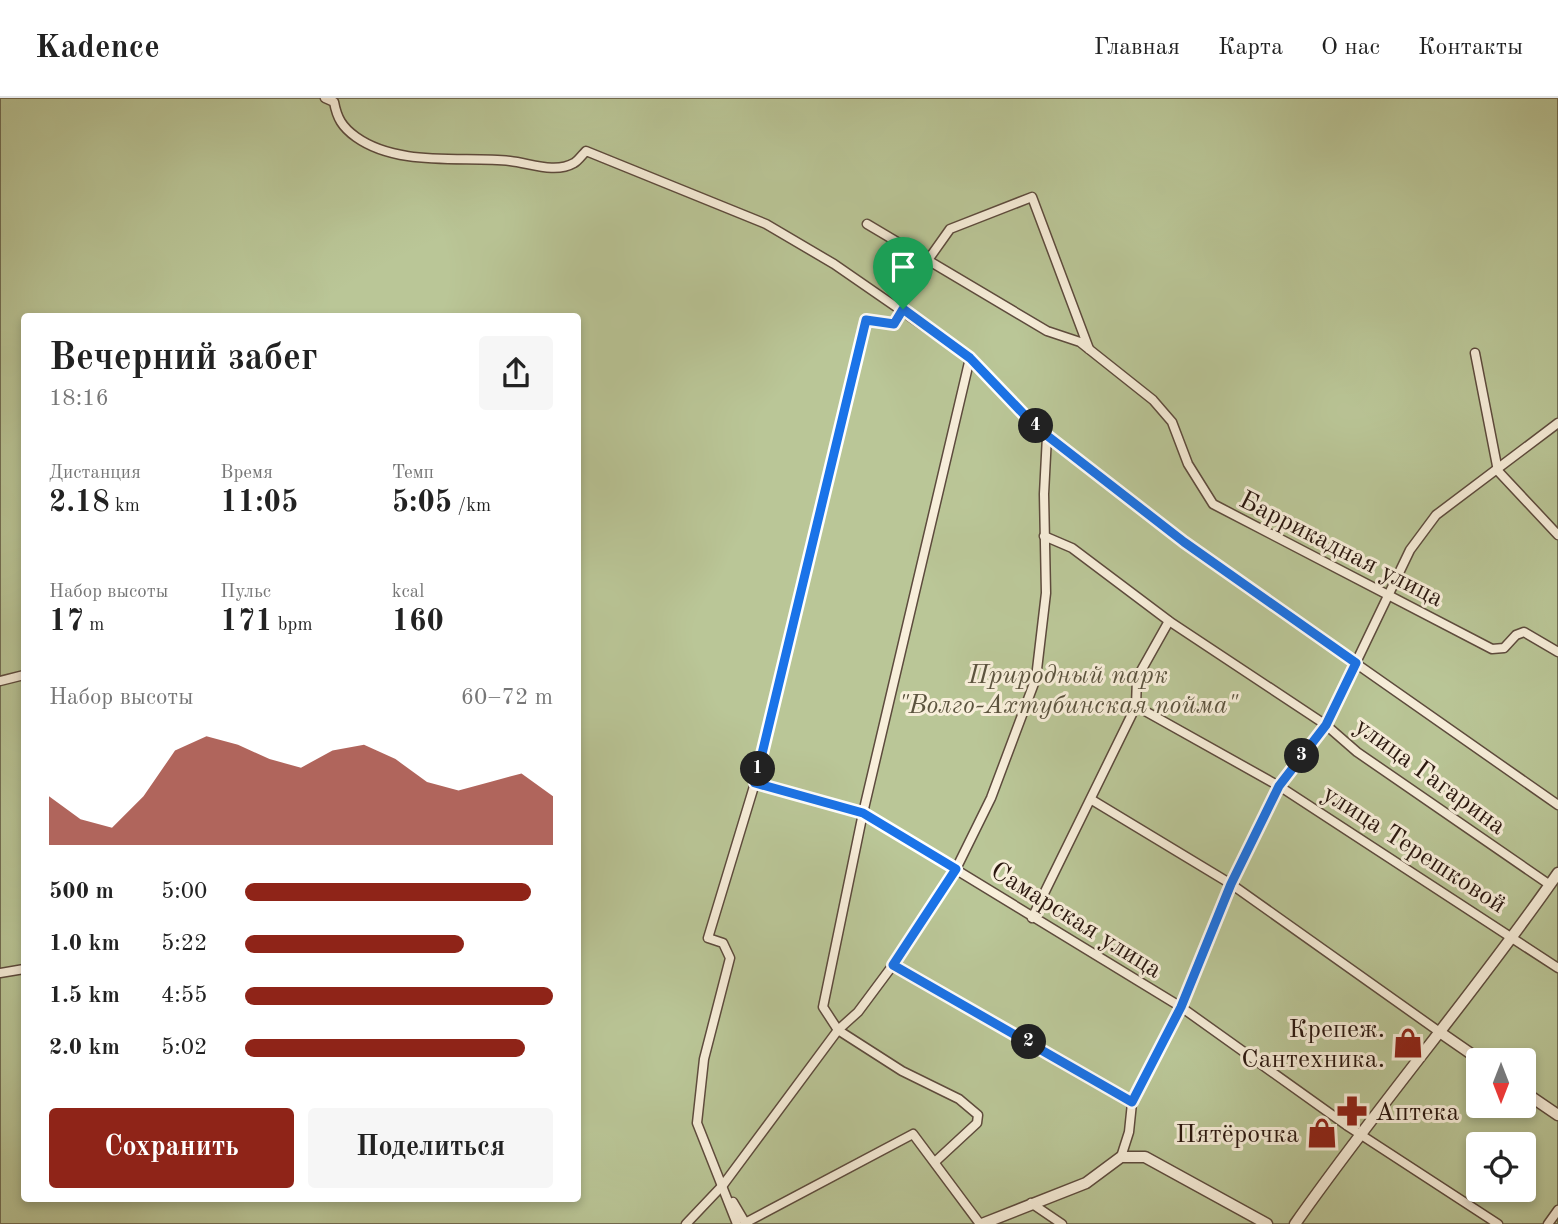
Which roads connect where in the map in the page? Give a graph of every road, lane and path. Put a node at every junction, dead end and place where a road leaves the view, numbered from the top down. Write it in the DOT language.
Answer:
graph roads {
  1 [pos="325,98"];
  2 [pos="867,224"];
  3 [pos="928,260"];
  4 [pos="903,309"];
  5 [pos="1090,352"];
  6 [pos="1475,353"];
  7 [pos="970,358"];
  8 [pos="1558,423"];
  9 [pos="1047,436"];
  10 [pos="1498,471"];
  11 [pos="1558,535"];
  12 [pos="1044,536"];
  13 [pos="1390,597"];
  14 [pos="1168,621"];
  15 [pos="1558,652"];
  16 [pos="1356,663"];
  17 [pos="21,676"];
  18 [pos="0,681"];
  19 [pos="1136,706"];
  20 [pos="1326,725"];
  21 [pos="755,783"];
  22 [pos="1279,786"];
  23 [pos="1093,800"];
  24 [pos="1558,805"];
  25 [pos="863,813"];
  26 [pos="956,869"];
  27 [pos="1558,873"];
  28 [pos="1231,884"];
  29 [pos="1550,885"];
  30 [pos="1032,918"];
  31 [pos="1514,936"];
  32 [pos="893,965"];
  33 [pos="1558,968"];
  34 [pos="21,970"];
  35 [pos="0,973"];
  36 [pos="1181,1007"];
  37 [pos="838,1030"];
  38 [pos="1441,1032"];
  39 [pos="1466,1050"];
  40 [pos="1536,1099"];
  41 [pos="1132,1102"];
  42 [pos="1558,1115"];
  43 [pos="1359,1134"];
  44 [pos="1121,1157"];
  45 [pos="936,1161"];
  46 [pos="723,1185"];
  47 [pos="1031,1203"];
  48 [pos="1558,1210"];
  49 [pos="686,1224"];
  50 [pos="737,1224"];
  51 [pos="746,1224"];
  52 [pos="981,1224"];
  53 [pos="1062,1224"];
  54 [pos="1267,1224"];
  55 [pos="1295,1224"];
  56 [pos="1498,1224"];
  57 [pos="1548,1224"];
  1 -- 4 [label="street"];
  2 -- 3 [label="street, Баррикадная улица"];
  3 -- 5 [label="street, Баррикадная улица"];
  3 -- 5 [label="street"];
  4 -- 7 [label="street"];
  4 -- 21 [label="street"];
  5 -- 13 [label="street, Баррикадная улица"];
  6 -- 10 [label="street"];
  7 -- 9 [label="street"];
  7 -- 25 [label="street"];
  8 -- 10 [label="street"];
  9 -- 12 [label="street"];
  9 -- 16 [label="street"];
  10 -- 11 [label="street"];
  10 -- 13 [label="street"];
  12 -- 14 [label="street, улица Гагарина"];
  12 -- 26 [label="street"];
  13 -- 15 [label="street, Баррикадная улица"];
  13 -- 16 [label="street"];
  14 -- 19 [label="street"];
  14 -- 20 [label="street, улица Гагарина"];
  16 -- 20 [label="street"];
  16 -- 24 [label="street"];
  17 -- 18 [label="street"];
  19 -- 22 [label="street, улица Терешковой"];
  19 -- 23 [label="street"];
  20 -- 22 [label="street"];
  20 -- 29 [label="street, улица Гагарина"];
  21 -- 25 [label="street, Самарская улица"];
  21 -- 46 [label="street"];
  22 -- 28 [label="street"];
  22 -- 31 [label="street, улица Терешковой"];
  23 -- 28 [label="street"];
  23 -- 30 [label="street"];
  25 -- 26 [label="street, Самарская улица"];
  25 -- 37 [label="street"];
  26 -- 30 [label="street, Самарская улица"];
  26 -- 32 [label="street"];
  27 -- 29 [label="street"];
  28 -- 36 [label="street"];
  28 -- 38 [label="street"];
  29 -- 31 [label="street"];
  30 -- 36 [label="street, Самарская улица"];
  31 -- 33 [label="street, улица Терешковой"];
  31 -- 38 [label="street"];
  32 -- 37 [label="street"];
  32 -- 41 [label="street"];
  34 -- 35 [label="street"];
  36 -- 41 [label="street"];
  36 -- 43 [label="street, Самарская улица"];
  37 -- 45 [label="street"];
  37 -- 46 [label="street"];
  38 -- 39 [label="street"];
  38 -- 43 [label="street"];
  40 -- 42 [label="street"];
  41 -- 44 [label="street"];
  43 -- 55 [label="street"];
  43 -- 56 [label="street, Самарская улица"];
  44 -- 47 [label="street"];
  44 -- 54 [label="street"];
  45 -- 51 [label="street"];
  45 -- 52 [label="street"];
  46 -- 49 [label="street"];
  46 -- 50 [label="street"];
  46 -- 51 [label="street"];
  47 -- 52 [label="street"];
  47 -- 53 [label="street"];
  48 -- 57 [label="street"];
}
